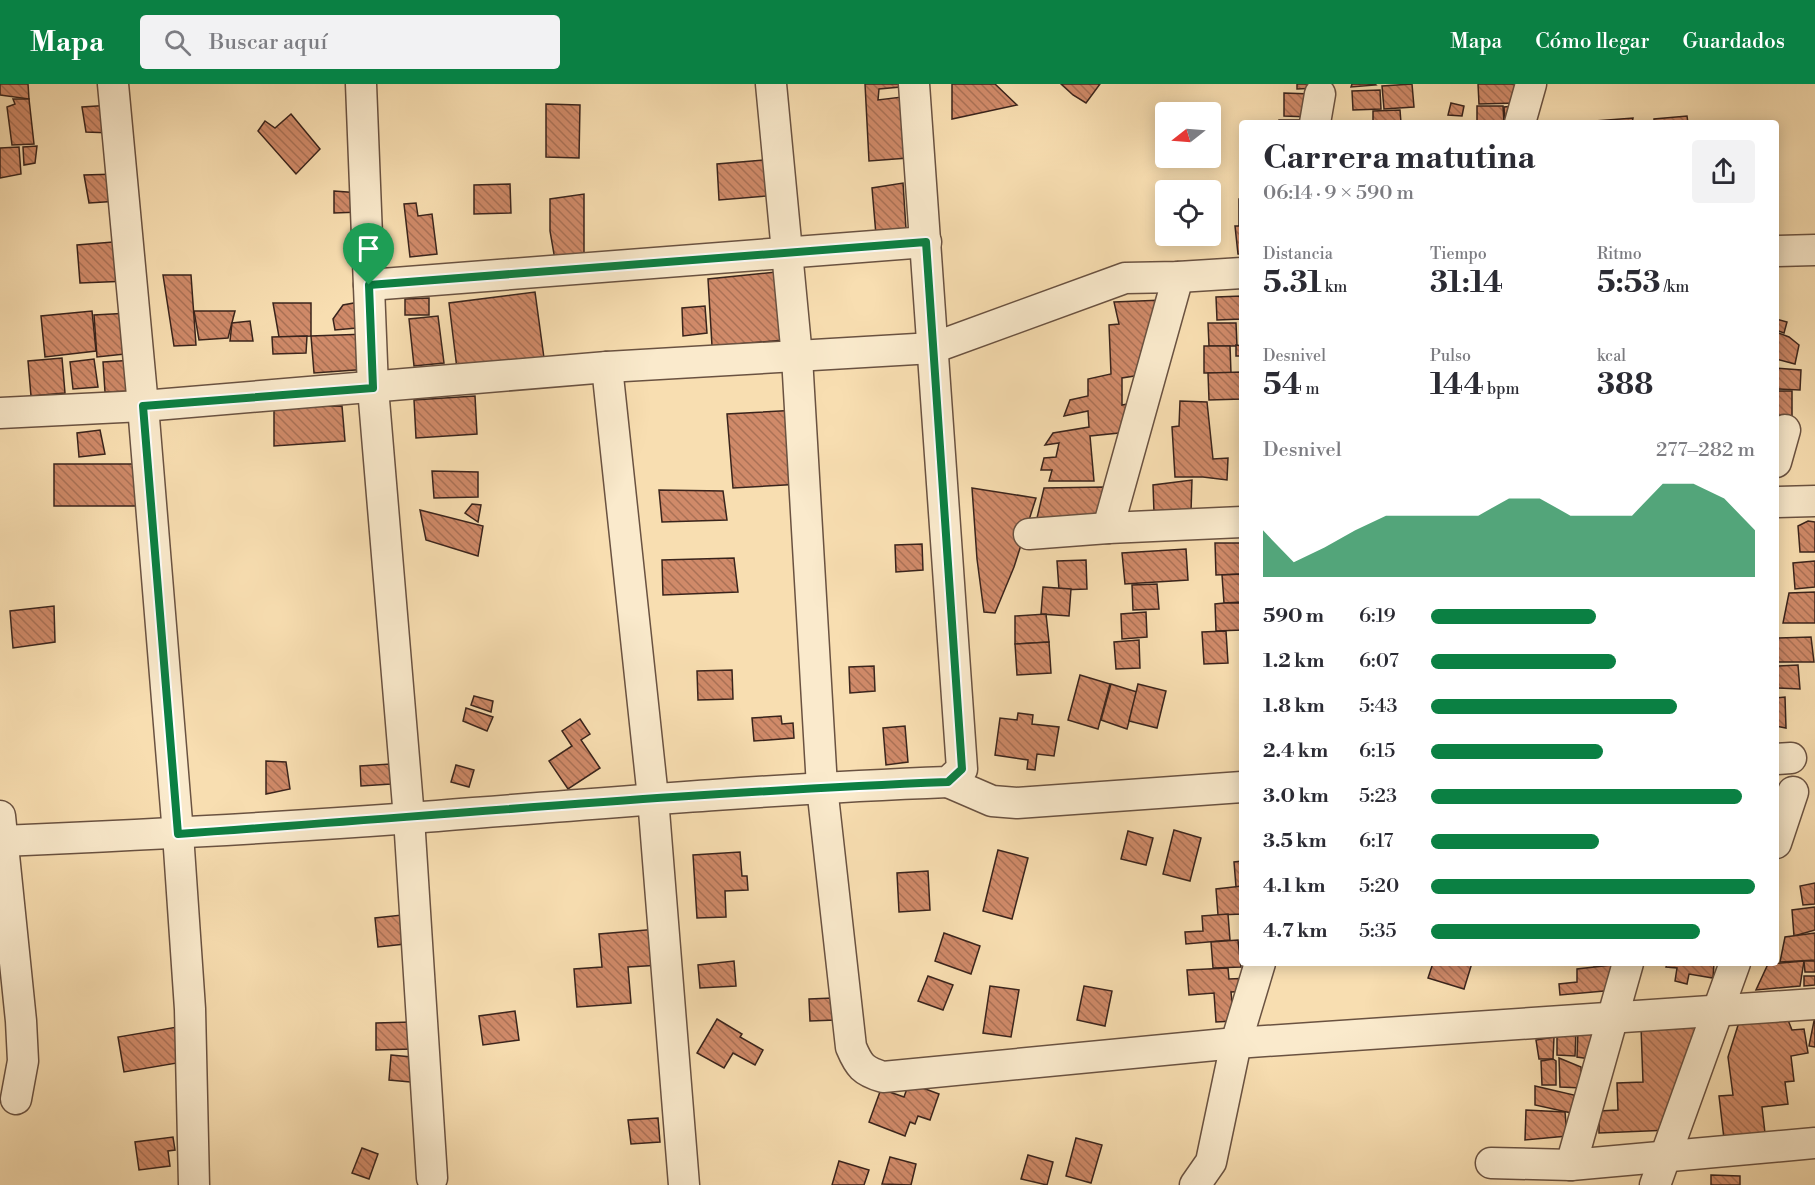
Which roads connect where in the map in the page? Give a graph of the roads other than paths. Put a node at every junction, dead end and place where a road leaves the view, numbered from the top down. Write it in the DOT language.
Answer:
graph roads {
  1 [pos="113,84"];
  2 [pos="361,84"];
  3 [pos="771,84"];
  4 [pos="914,84"];
  5 [pos="1531,84"];
  6 [pos="1521,120"];
  7 [pos="926,242"];
  8 [pos="1815,250"];
  9 [pos="1779,251"];
  10 [pos="786,253"];
  11 [pos="1239,273"];
  12 [pos="1178,277"];
  13 [pos="369,285"];
  14 [pos="933,348"];
  15 [pos="797,357"];
  16 [pos="607,367"];
  17 [pos="373,388"];
  18 [pos="143,406"];
  19 [pos="0,413"];
  20 [pos="1785,430"];
  21 [pos="1779,451"];
  22 [pos="1815,501"];
  23 [pos="1779,502"];
  24 [pos="1239,522"];
  25 [pos="1108,528"];
  26 [pos="1029,534"];
  27 [pos="948,782"];
  28 [pos="822,787"];
  29 [pos="1239,787"];
  30 [pos="1793,792"];
  31 [pos="653,798"];
  32 [pos="409,818"];
  33 [pos="1,829"];
  34 [pos="178,834"];
  35 [pos="1779,834"];
  36 [pos="1259,966"];
  37 [pos="1627,966"];
  38 [pos="1733,966"];
  39 [pos="1815,1004"];
  40 [pos="1718,1010"];
  41 [pos="1612,1017"];
  42 [pos="1236,1043"];
  43 [pos="16,1099"];
  44 [pos="1815,1143"];
  45 [pos="1665,1156"];
  46 [pos="1491,1163"];
  47 [pos="1570,1165"];
  48 [pos="432,1179"];
  49 [pos="194,1185"];
  50 [pos="684,1185"];
  51 [pos="1195,1185"];
  52 [pos="1655,1185"];
  1 -- 18 [label="street"];
  2 -- 13 [label="street"];
  3 -- 10 [label="street"];
  4 -- 7 [label="street"];
  5 -- 6 [label="street"];
  7 -- 10 [label="street"];
  7 -- 14 [label="street"];
  8 -- 9 [label="street"];
  10 -- 13 [label="street"];
  10 -- 15 [label="street"];
  11 -- 12 [label="street"];
  12 -- 14 [label="street"];
  12 -- 25 [label="street"];
  13 -- 17 [label="street"];
  14 -- 15 [label="street"];
  14 -- 27 [label="street"];
  15 -- 16 [label="street"];
  15 -- 28 [label="street"];
  16 -- 17 [label="street"];
  16 -- 31 [label="street"];
  17 -- 18 [label="street"];
  17 -- 32 [label="street"];
  18 -- 19 [label="street"];
  18 -- 34 [label="street"];
  20 -- 21 [label="street"];
  22 -- 23 [label="street"];
  24 -- 25 [label="street"];
  25 -- 26 [label="street"];
  27 -- 28 [label="street"];
  27 -- 29 [label="street"];
  28 -- 31 [label="street"];
  28 -- 42 [label="street"];
  30 -- 35 [label="street"];
  31 -- 32 [label="street"];
  31 -- 50 [label="street"];
  32 -- 34 [label="street"];
  32 -- 48 [label="street"];
  33 -- 34 [label="street"];
  33 -- 43 [label="street"];
  34 -- 49 [label="street"];
  36 -- 42 [label="street"];
  37 -- 41 [label="street"];
  38 -- 40 [label="street"];
  39 -- 40 [label="street"];
  40 -- 41 [label="street"];
  40 -- 45 [label="street"];
  41 -- 42 [label="street"];
  41 -- 47 [label="street"];
  42 -- 51 [label="street"];
  44 -- 45 [label="street"];
  45 -- 47 [label="street"];
  45 -- 52 [label="street"];
  46 -- 47 [label="street"];
}
